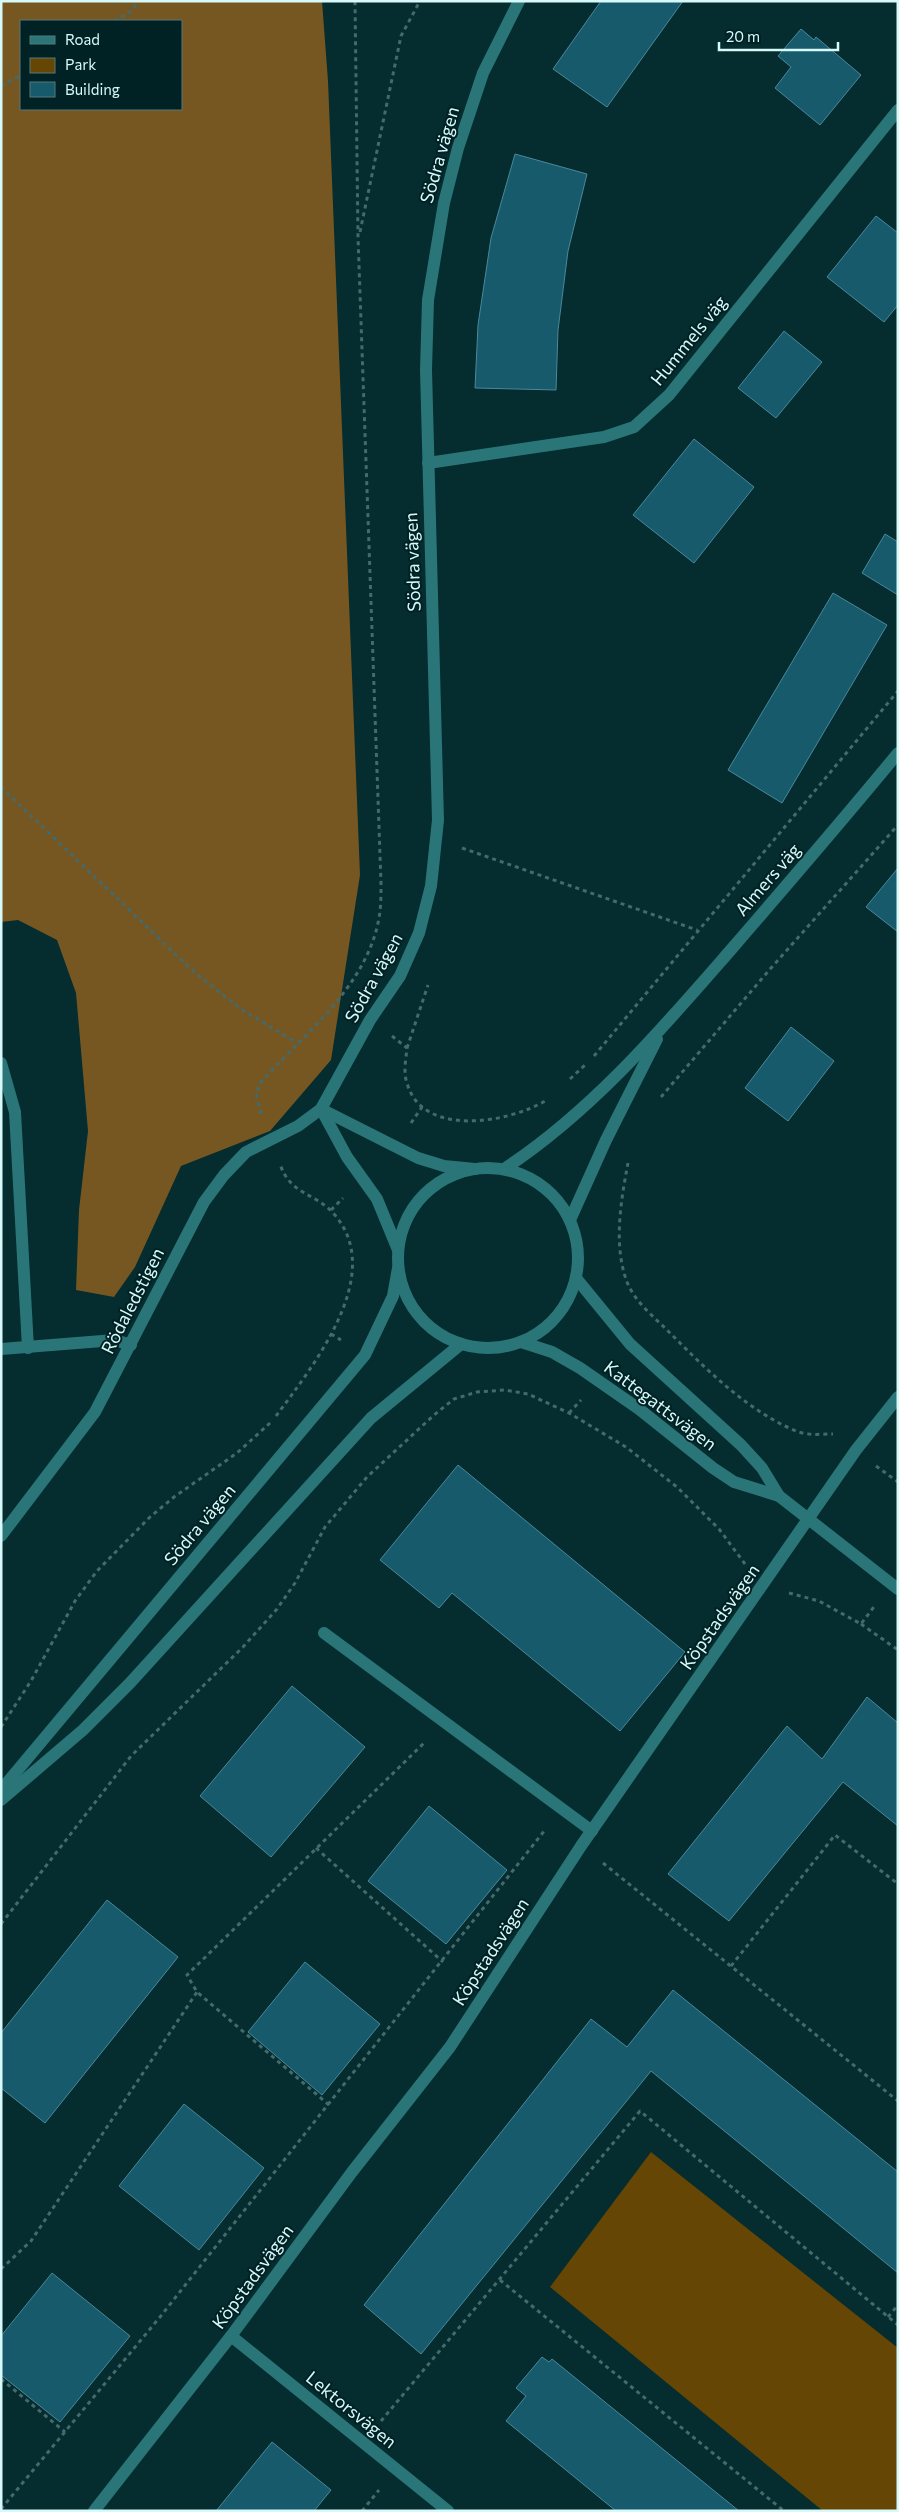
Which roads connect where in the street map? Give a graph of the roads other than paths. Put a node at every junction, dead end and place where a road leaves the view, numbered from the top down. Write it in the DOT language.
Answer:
graph roads {
  1 [pos="519,1"];
  2 [pos="898,110"];
  3 [pos="428,463"];
  4 [pos="898,753"];
  5 [pos="663,1028"];
  6 [pos="1,1063"];
  7 [pos="321,1109"];
  8 [pos="475,1169"];
  9 [pos="504,1169"];
  10 [pos="570,1220"];
  11 [pos="398,1250"];
  12 [pos="398,1268"];
  13 [pos="576,1278"];
  14 [pos="521,1342"];
  15 [pos="461,1344"];
  16 [pos="132,1345"];
  17 [pos="28,1348"];
  18 [pos="1,1349"];
  19 [pos="898,1397"];
  20 [pos="779,1496"];
  21 [pos="810,1519"];
  22 [pos="1,1536"];
  23 [pos="894,1586"];
  24 [pos="324,1633"];
  25 [pos="1,1790"];
  26 [pos="1,1800"];
  27 [pos="592,1831"];
  28 [pos="231,2336"];
  29 [pos="94,2511"];
  30 [pos="448,2511"];
  1 -- 3 [label="street, Södra vägen"];
  2 -- 3 [label="street, Hummels väg"];
  3 -- 7 [label="street, Södra vägen"];
  4 -- 5 [label="street, Almers väg"];
  5 -- 9 [label="street, Almers väg"];
  5 -- 10 [label="street, Almers väg"];
  6 -- 17 [label="street"];
  7 -- 8 [label="street"];
  7 -- 11 [label="street"];
  7 -- 16 [label="street, Rödaledstigen"];
  8 -- 9 [label="street"];
  8 -- 11 [label="street"];
  9 -- 10 [label="street"];
  10 -- 13 [label="street"];
  11 -- 12 [label="street"];
  12 -- 15 [label="street"];
  12 -- 25 [label="street, Södra vägen"];
  13 -- 14 [label="street"];
  13 -- 20 [label="street, Kattegattsvägen"];
  14 -- 15 [label="street"];
  14 -- 20 [label="street, Kattegattsvägen"];
  15 -- 26 [label="street"];
  16 -- 17 [label="street"];
  16 -- 22 [label="street, Rödaledstigen"];
  17 -- 18 [label="street"];
  19 -- 21 [label="street, Köpstadsvägen"];
  20 -- 21 [label="street, Kattegattsvägen"];
  21 -- 23 [label="street, Kattegattsvägen"];
  21 -- 27 [label="street, Köpstadsvägen"];
  24 -- 27 [label="street"];
  27 -- 28 [label="street, Köpstadsvägen"];
  28 -- 29 [label="street, Köpstadsvägen"];
  28 -- 30 [label="street, Lektorsvägen"];
}
